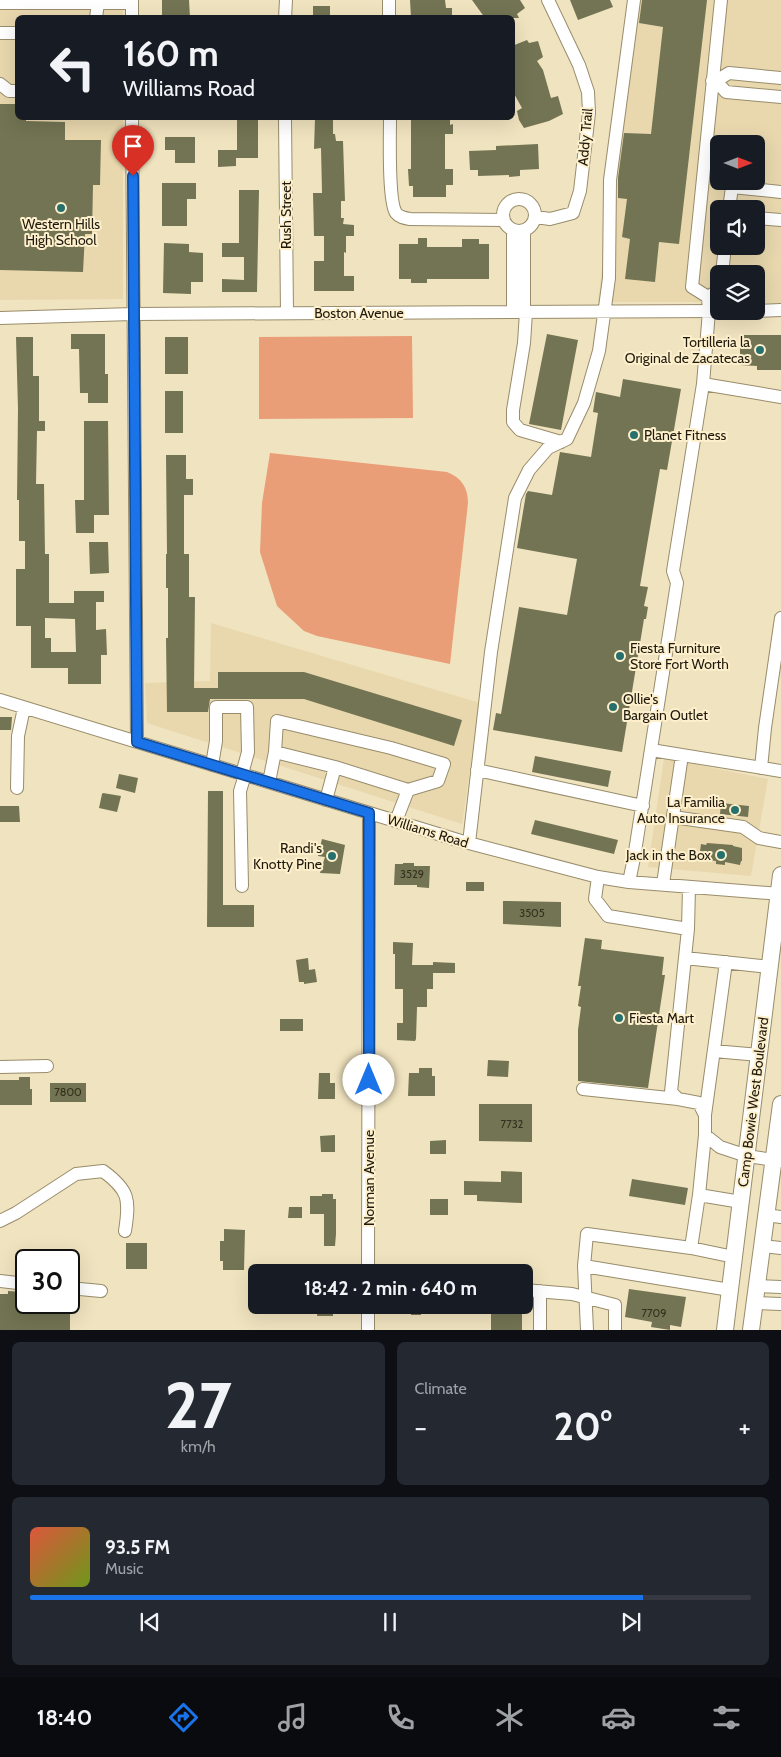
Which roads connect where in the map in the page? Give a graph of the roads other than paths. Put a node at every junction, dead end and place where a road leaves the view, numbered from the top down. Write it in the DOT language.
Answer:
graph roads {
  1 [pos="286,0"];
  2 [pos="389,0"];
  3 [pos="548,0"];
  4 [pos="634,0"];
  5 [pos="721,0"];
  6 [pos="132,1"];
  7 [pos="98,3"];
  8 [pos="0,4"];
  9 [pos="96,15"];
  10 [pos="132,15"];
  11 [pos="285,15"];
  12 [pos="389,15"];
  13 [pos="15,32"];
  14 [pos="0,33"];
  15 [pos="779,78"];
  16 [pos="714,81"];
  17 [pos="0,84"];
  18 [pos="15,91"];
  19 [pos="778,97"];
  20 [pos="132,120"];
  21 [pos="285,120"];
  22 [pos="390,120"];
  23 [pos="781,192"];
  24 [pos="730,200"];
  25 [pos="536,217"];
  26 [pos="765,219"];
  27 [pos="504,220"];
  28 [pos="781,220"];
  29 [pos="519,230"];
  30 [pos="710,293"];
  31 [pos="781,310"];
  32 [pos="605,311"];
  33 [pos="710,311"];
  34 [pos="765,311"];
  35 [pos="521,312"];
  36 [pos="287,313"];
  37 [pos="133,314"];
  38 [pos="0,318"];
  39 [pos="713,320"];
  40 [pos="703,384"];
  41 [pos="781,397"];
  42 [pos="561,442"];
  43 [pos="781,618"];
  44 [pos="778,666"];
  45 [pos="0,700"];
  46 [pos="24,708"];
  47 [pos="137,742"];
  48 [pos="651,750"];
  49 [pos="275,752"];
  50 [pos="682,755"];
  51 [pos="212,765"];
  52 [pos="335,767"];
  53 [pos="761,768"];
  54 [pos="478,770"];
  55 [pos="781,771"];
  56 [pos="243,774"];
  57 [pos="269,782"];
  58 [pos="17,788"];
  59 [pos="408,790"];
  60 [pos="326,800"];
  61 [pos="643,806"];
  62 [pos="369,813"];
  63 [pos="673,817"];
  64 [pos="396,821"];
  65 [pos="781,842"];
  66 [pos="469,843"];
  67 [pos="781,875"];
  68 [pos="598,877"];
  69 [pos="629,882"];
  70 [pos="663,884"];
  71 [pos="242,886"];
  72 [pos="689,887"];
  73 [pos="780,893"];
  74 [pos="688,929"];
  75 [pos="685,958"];
  76 [pos="726,962"];
  77 [pos="770,967"];
  78 [pos="714,1051"];
  79 [pos="759,1055"];
  80 [pos="0,1066"];
  81 [pos="47,1066"];
  82 [pos="583,1089"];
  83 [pos="678,1099"];
  84 [pos="781,1104"];
  85 [pos="705,1115"];
  86 [pos="705,1136"];
  87 [pos="747,1156"];
  88 [pos="777,1161"];
  89 [pos="776,1185"];
  90 [pos="699,1195"];
  91 [pos="741,1202"];
  92 [pos="774,1216"];
  93 [pos="0,1220"];
  94 [pos="125,1231"];
  95 [pos="762,1246"];
  96 [pos="691,1248"];
  97 [pos="781,1248"];
  98 [pos="734,1257"];
  99 [pos="368,1264"];
  100 [pos="584,1266"];
  101 [pos="0,1281"];
  102 [pos="15,1283"];
  103 [pos="757,1286"];
  104 [pos="781,1287"];
  105 [pos="80,1289"];
  106 [pos="730,1290"];
  107 [pos="101,1291"];
  108 [pos="533,1291"];
  109 [pos="540,1291"];
  110 [pos="585,1297"];
  111 [pos="754,1303"];
  112 [pos="781,1304"];
  113 [pos="368,1314"];
  114 [pos="368,1330"];
  115 [pos="540,1330"];
  116 [pos="587,1330"];
  117 [pos="615,1330"];
  118 [pos="725,1330"];
  119 [pos="751,1330"];
  1 -- 11 [label="street"];
  2 -- 12 [label="street"];
  3 -- 25 [label="street, Addy Trail"];
  4 -- 32 [label="street"];
  5 -- 16 [label="street"];
  6 -- 7 [label="street"];
  6 -- 10 [label="street"];
  7 -- 8 [label="street"];
  7 -- 9 [label="street"];
  13 -- 14 [label="street"];
  15 -- 16 [label="street"];
  15 -- 19 [label="street"];
  16 -- 19 [label="street"];
  16 -- 30 [label="street"];
  17 -- 18 [label="street"];
  20 -- 37 [label="street"];
  21 -- 36 [label="street, Rush Street"];
  22 -- 27 [label="street"];
  23 -- 24 [label="street"];
  25 -- 27 [label="street"];
  25 -- 29 [label="street"];
  26 -- 28 [label="street"];
  27 -- 29 [label="street"];
  29 -- 35 [label="street"];
  31 -- 34 [label="street"];
  32 -- 33 [label="street, Boston Avenue"];
  32 -- 35 [label="street, Boston Avenue"];
  32 -- 42 [label="street"];
  35 -- 36 [label="street, Boston Avenue"];
  35 -- 42 [label="street"];
  36 -- 37 [label="street, Boston Avenue"];
  37 -- 38 [label="street, Boston Avenue"];
  37 -- 47 [label="street"];
  39 -- 40 [label="street"];
  40 -- 41 [label="street"];
  40 -- 48 [label="street"];
  42 -- 54 [label="street"];
  43 -- 44 [label="street"];
  44 -- 53 [label="street"];
  45 -- 46 [label="street, Williams Road"];
  46 -- 47 [label="street, Williams Road"];
  46 -- 58 [label="street"];
  47 -- 51 [label="street, Williams Road"];
  48 -- 50 [label="street"];
  48 -- 61 [label="street"];
  49 -- 52 [label="street"];
  49 -- 57 [label="street"];
  49 -- 59 [label="street"];
  50 -- 53 [label="street"];
  50 -- 63 [label="street"];
  51 -- 56 [label="street, Williams Road"];
  51 -- 56 [label="street"];
  52 -- 59 [label="street"];
  52 -- 60 [label="street"];
  53 -- 55 [label="street"];
  54 -- 61 [label="street"];
  54 -- 66 [label="street"];
  56 -- 57 [label="street, Williams Road"];
  56 -- 71 [label="street"];
  57 -- 60 [label="street, Williams Road"];
  59 -- 64 [label="street"];
  60 -- 62 [label="street, Williams Road"];
  61 -- 69 [label="street"];
  62 -- 64 [label="street, Williams Road"];
  62 -- 99 [label="street, Norman Avenue"];
  63 -- 65 [label="street"];
  63 -- 70 [label="street"];
  64 -- 66 [label="street, Williams Road"];
  66 -- 68 [label="street, Williams Road"];
  67 -- 73 [label="main road, Camp Bowie West Boulevard"];
  68 -- 69 [label="street, Williams Road"];
  68 -- 74 [label="street"];
  69 -- 70 [label="street, Williams Road"];
  70 -- 72 [label="street, Williams Road"];
  72 -- 73 [label="street, Williams Road"];
  72 -- 74 [label="street"];
  73 -- 77 [label="main road, Camp Bowie West Boulevard"];
  74 -- 75 [label="street"];
  75 -- 76 [label="street"];
  75 -- 83 [label="street"];
  76 -- 77 [label="street"];
  76 -- 78 [label="street"];
  77 -- 79 [label="main road, Camp Bowie West Boulevard"];
  78 -- 79 [label="street"];
  78 -- 85 [label="street"];
  79 -- 87 [label="main road, Camp Bowie West Boulevard"];
  80 -- 81 [label="street"];
  82 -- 83 [label="street"];
  83 -- 85 [label="street"];
  84 -- 88 [label="main road, Camp Bowie West Boulevard"];
  85 -- 86 [label="street"];
  86 -- 87 [label="street"];
  86 -- 90 [label="street"];
  87 -- 88 [label="street"];
  87 -- 91 [label="main road, Camp Bowie West Boulevard"];
  88 -- 89 [label="main road, Camp Bowie West Boulevard"];
  89 -- 92 [label="main road, Camp Bowie West Boulevard"];
  90 -- 91 [label="street"];
  90 -- 96 [label="street"];
  91 -- 98 [label="main road, Camp Bowie West Boulevard"];
  92 -- 95 [label="main road, Camp Bowie West Boulevard"];
  93 -- 94 [label="street"];
  95 -- 97 [label="street"];
  95 -- 103 [label="main road, Camp Bowie West Boulevard"];
  96 -- 98 [label="street"];
  96 -- 100 [label="street"];
  98 -- 106 [label="main road, Camp Bowie West Boulevard"];
  100 -- 106 [label="street"];
  100 -- 110 [label="street"];
  101 -- 102 [label="street"];
  103 -- 104 [label="street"];
  103 -- 111 [label="main road, Camp Bowie West Boulevard"];
  105 -- 107 [label="street"];
  106 -- 118 [label="main road, Camp Bowie West Boulevard"];
  108 -- 109 [label="street"];
  109 -- 110 [label="street"];
  109 -- 115 [label="street"];
  110 -- 116 [label="street"];
  110 -- 117 [label="street"];
  111 -- 112 [label="street"];
  111 -- 119 [label="main road, Camp Bowie West Boulevard"];
  113 -- 114 [label="street"];
}
